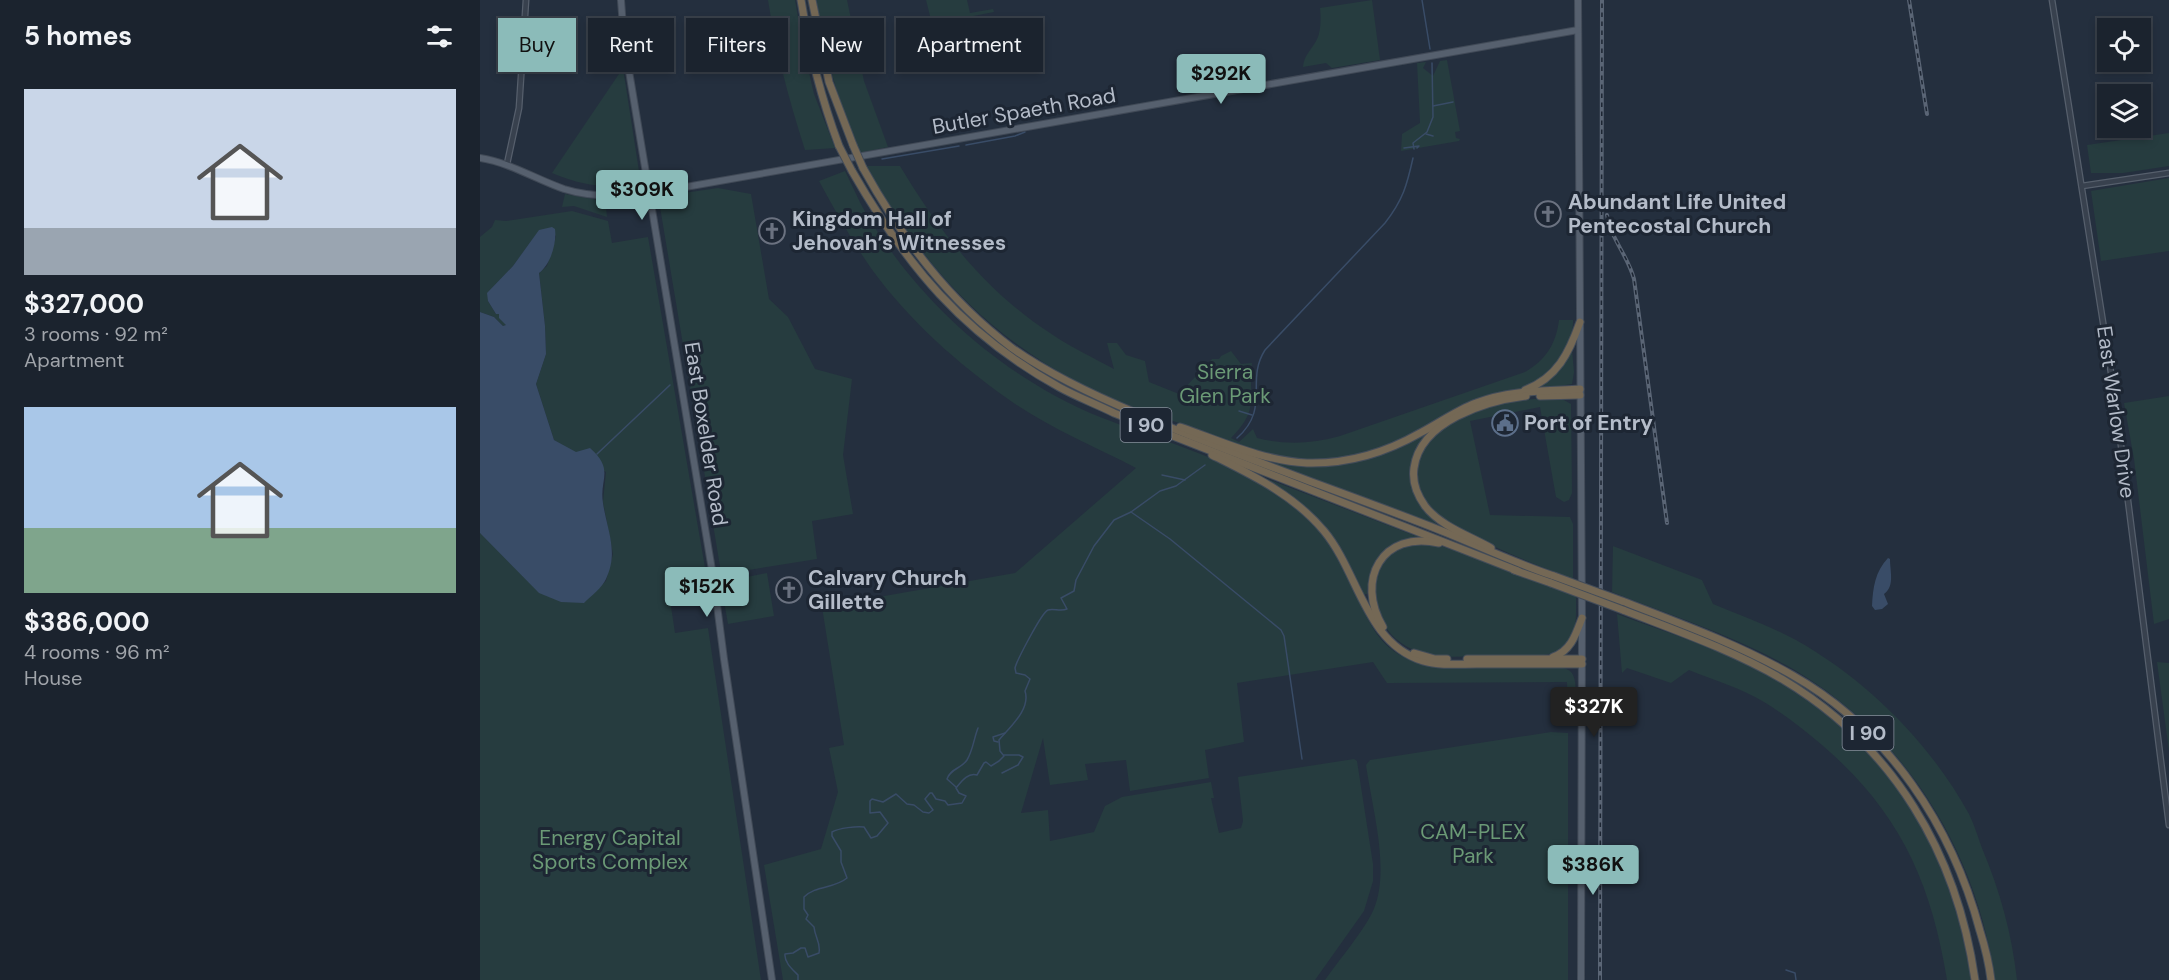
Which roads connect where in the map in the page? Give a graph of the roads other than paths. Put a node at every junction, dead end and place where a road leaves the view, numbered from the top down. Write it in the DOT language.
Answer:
graph roads {
  1 [pos="526,0"];
  2 [pos="621,0"];
  3 [pos="801,0"];
  4 [pos="812,0"];
  5 [pos="1578,0"];
  6 [pos="2052,0"];
  7 [pos="1578,30"];
  8 [pos="480,158"];
  9 [pos="507,164"];
  10 [pos="2169,173"];
  11 [pos="2082,186"];
  12 [pos="649,194"];
  13 [pos="1580,322"];
  14 [pos="1580,392"];
  15 [pos="1517,393"];
  16 [pos="1106,400"];
  17 [pos="1195,444"];
  18 [pos="1520,568"];
  19 [pos="1552,580"];
  20 [pos="1582,618"];
  21 [pos="1547,658"];
  22 [pos="1582,662"];
  23 [pos="2169,825"];
  24 [pos="772,980"];
  25 [pos="1581,980"];
  26 [pos="1975,980"];
  27 [pos="1991,980"];
  1 -- 9 [label="street"];
  2 -- 12 [label="main road, East Boxelder Road"];
  3 -- 17 [label="highway, I 90, bridge"];
  4 -- 16 [label="highway, I 90, bridge"];
  5 -- 7 [label="main road"];
  6 -- 11 [label="street, East Warlow Drive"];
  7 -- 12 [label="main road, Butler Spaeth Road"];
  7 -- 13 [label="main road"];
  8 -- 9 [label="main road, Butler Spaeth Road"];
  9 -- 12 [label="main road, Butler Spaeth Road"];
  10 -- 11 [label="street"];
  11 -- 23 [label="street, East Warlow Drive"];
  12 -- 24 [label="main road, East Boxelder Road"];
  13 -- 14 [label="main road"];
  13 -- 15 [label="highway, I 90"];
  14 -- 15 [label="highway, I 90"];
  14 -- 18 [label="highway"];
  14 -- 20 [label="main road"];
  15 -- 16 [label="highway, I 90"];
  16 -- 18 [label="highway, I 90"];
  17 -- 18 [label="highway, I 90"];
  17 -- 22 [label="highway, I 90"];
  18 -- 19 [label="highway, I 90"];
  18 -- 21 [label="highway, I 90"];
  19 -- 26 [label="highway, I 90, bridge"];
  19 -- 27 [label="highway, I 90, bridge"];
  20 -- 21 [label="highway"];
  20 -- 22 [label="main road"];
  21 -- 22 [label="highway"];
  22 -- 25 [label="main road"];
}
